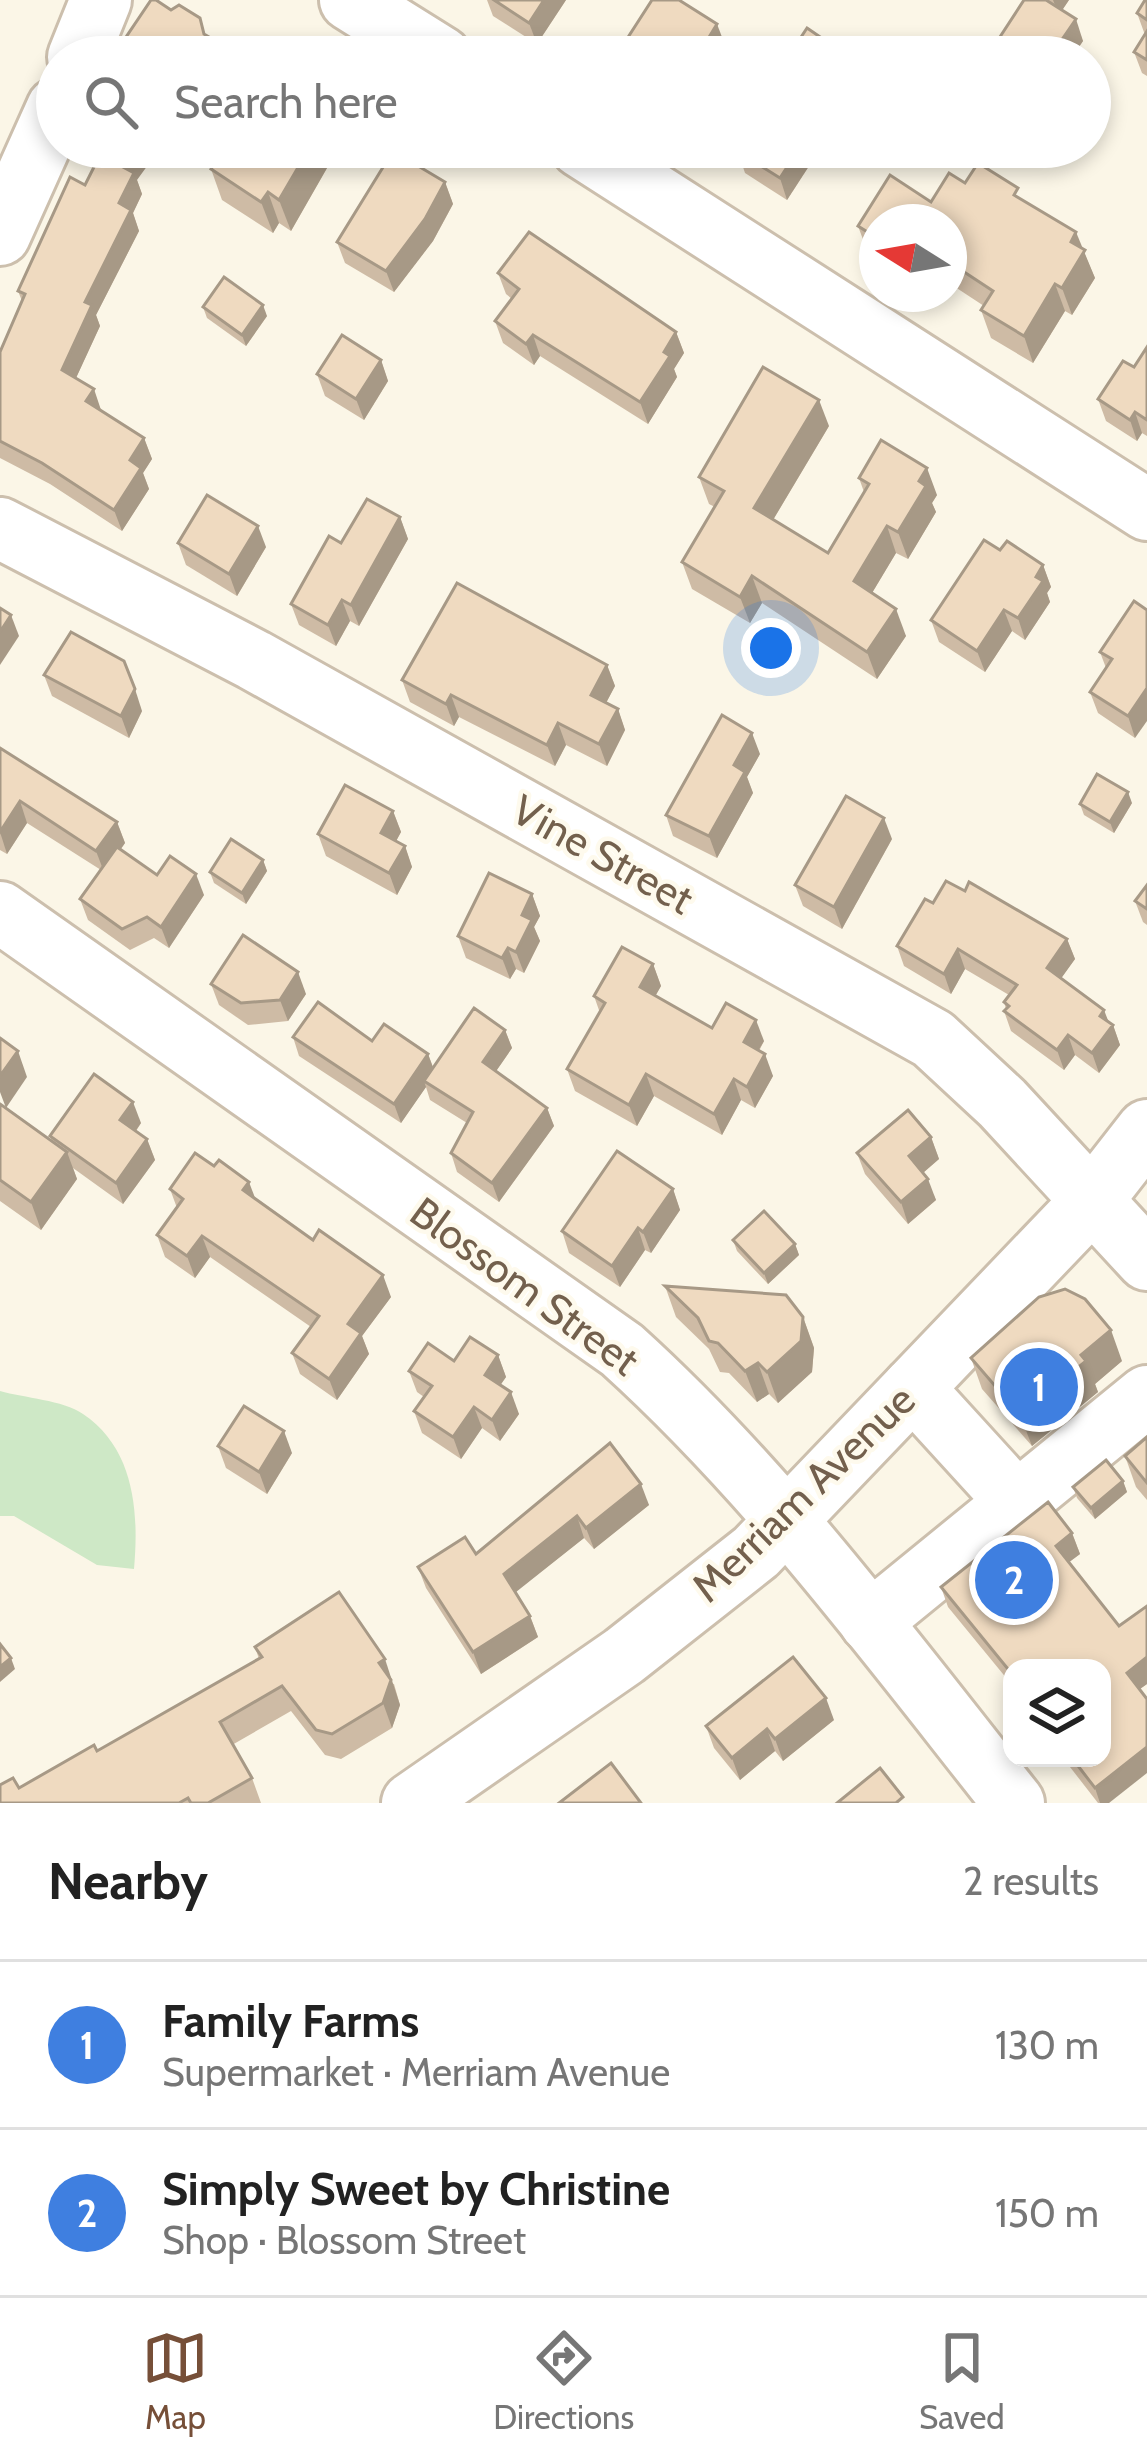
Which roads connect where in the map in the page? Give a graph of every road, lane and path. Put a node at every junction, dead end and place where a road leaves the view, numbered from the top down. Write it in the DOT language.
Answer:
graph roads {
  1 [pos="101,0"];
  2 [pos="350,0"];
  3 [pos="86,36"];
  4 [pos="407,36"];
  5 [pos="36,155"];
  6 [pos="614,168"];
  7 [pos="0,236"];
  8 [pos="1147,510"];
  9 [pos="0,528"];
  10 [pos="0,912"];
  11 [pos="1141,1150"];
  12 [pos="1090,1203"];
  13 [pos="1147,1260"];
  14 [pos="913,1388"];
  15 [pos="1147,1396"];
  16 [pos="1017,1502"];
  17 [pos="787,1518"];
  18 [pos="870,1622"];
  19 [pos="412,1803"];
  20 [pos="1014,1803"];
  1 -- 3 [label="street"];
  2 -- 4 [label="street"];
  5 -- 7 [label="street"];
  6 -- 8 [label="street"];
  9 -- 12 [label="street, Vine Street"];
  10 -- 17 [label="street, Blossom Street"];
  11 -- 12 [label="street, Merriam Avenue"];
  12 -- 13 [label="street, Vine Street"];
  12 -- 14 [label="street, Merriam Avenue"];
  14 -- 16 [label="street"];
  14 -- 17 [label="street, Merriam Avenue"];
  15 -- 16 [label="street"];
  16 -- 18 [label="street"];
  17 -- 18 [label="street, Blossom Street"];
  17 -- 19 [label="street, Merriam Avenue"];
  18 -- 20 [label="street, Blossom Street"];
}
